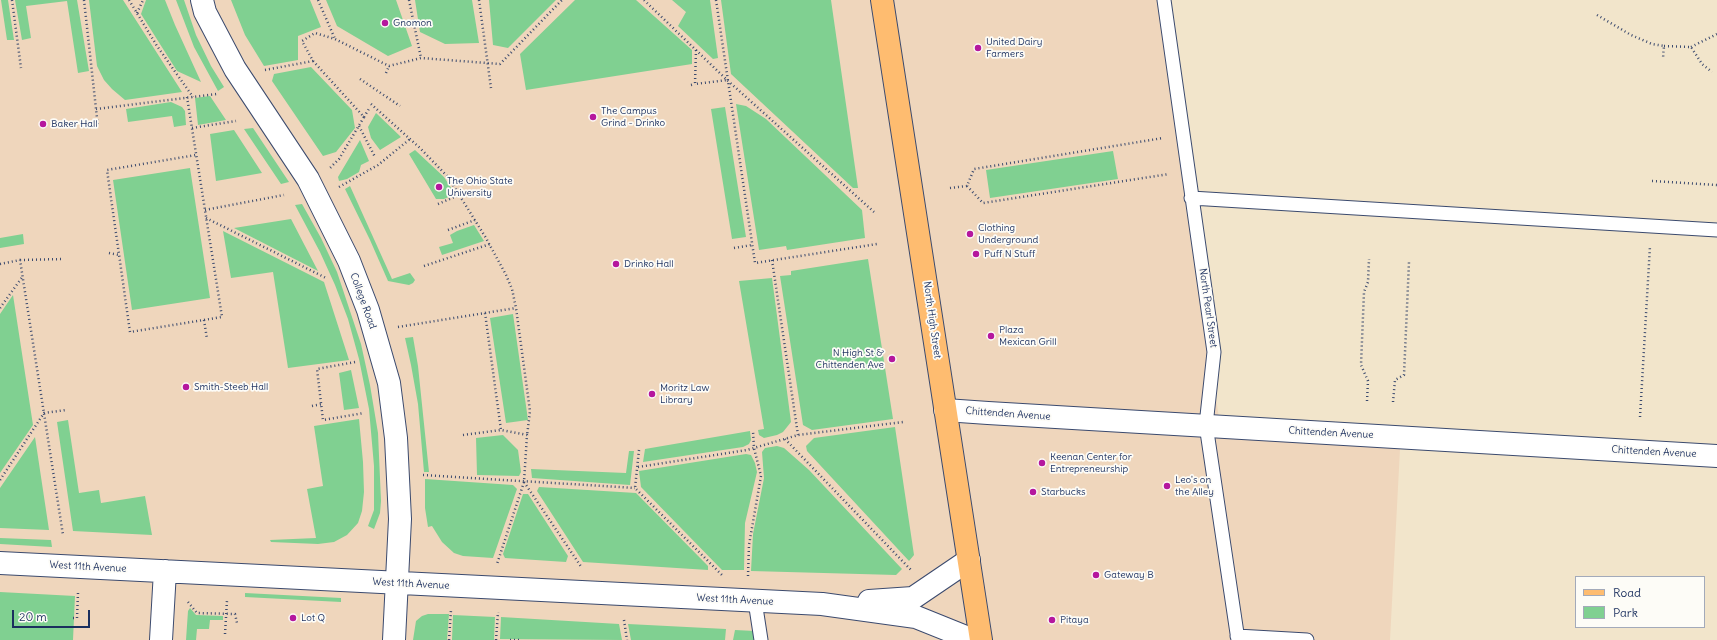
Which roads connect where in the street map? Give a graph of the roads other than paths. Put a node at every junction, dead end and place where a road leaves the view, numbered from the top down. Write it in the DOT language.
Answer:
graph roads {
  1 [pos="202,0"];
  2 [pos="882,0"];
  3 [pos="1164,0"];
  4 [pos="1191,198"];
  5 [pos="1717,230"];
  6 [pos="945,410"];
  7 [pos="1206,425"];
  8 [pos="1717,456"];
  9 [pos="968,560"];
  10 [pos="0,563"];
  11 [pos="165,571"];
  12 [pos="396,583"];
  13 [pos="755,602"];
  14 [pos="822,604"];
  15 [pos="1237,638"];
  16 [pos="161,640"];
  17 [pos="394,640"];
  18 [pos="761,640"];
  19 [pos="973,640"];
  20 [pos="981,640"];
  21 [pos="1307,640"];
  1 -- 12 [label="street, College Road"];
  2 -- 6 [label="main road, North High Street"];
  3 -- 4 [label="lane, North Pearl Street"];
  4 -- 5 [label="lane"];
  4 -- 7 [label="lane, North Pearl Street"];
  6 -- 7 [label="street, Chittenden Avenue"];
  6 -- 9 [label="main road, North High Street"];
  7 -- 8 [label="street, Chittenden Avenue"];
  7 -- 15 [label="lane, North Pearl Street"];
  9 -- 14 [label="street, West 11th Avenue"];
  9 -- 20 [label="main road, North High Street"];
  10 -- 11 [label="street, West 11th Avenue"];
  11 -- 12 [label="street, West 11th Avenue"];
  11 -- 16 [label="street"];
  12 -- 13 [label="street, West 11th Avenue"];
  12 -- 17 [label="street, College Road"];
  13 -- 14 [label="street, West 11th Avenue"];
  13 -- 18 [label="lane"];
  14 -- 19 [label="street, West 11th Avenue"];
  15 -- 21 [label="lane"];
}
